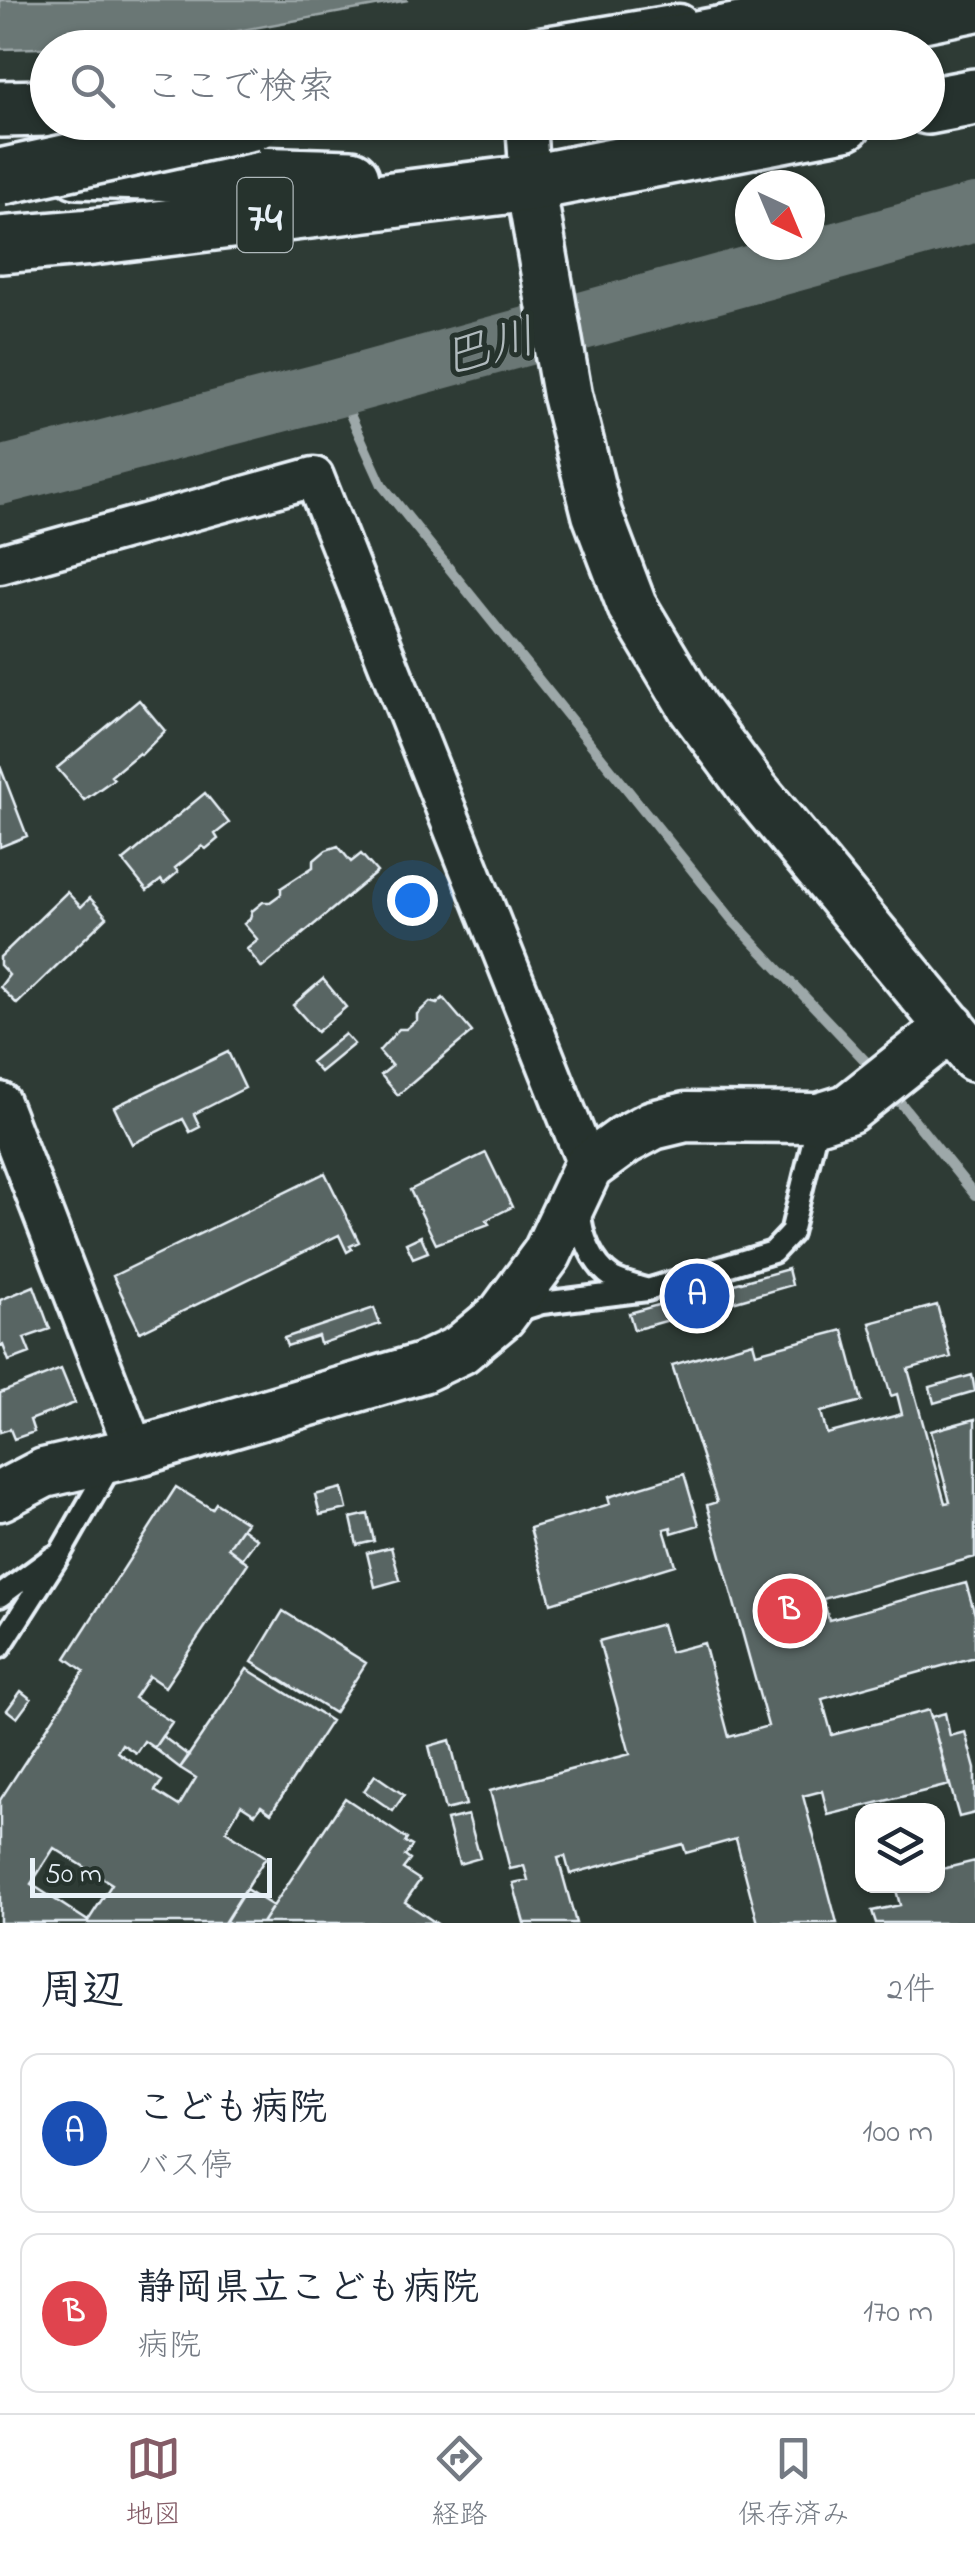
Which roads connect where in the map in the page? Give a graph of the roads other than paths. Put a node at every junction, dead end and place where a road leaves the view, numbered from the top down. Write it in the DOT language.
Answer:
graph roads {
  1 [pos="819,0"];
  2 [pos="906,0"];
  3 [pos="975,3"];
  4 [pos="641,30"];
  5 [pos="745,30"];
  6 [pos="839,30"];
  7 [pos="975,97"];
  8 [pos="945,103"];
  9 [pos="30,108"];
  10 [pos="0,109"];
  11 [pos="170,140"];
  12 [pos="527,140"];
  13 [pos="751,140"];
  14 [pos="0,160"];
  15 [pos="0,177"];
  16 [pos="530,183"];
  17 [pos="0,244"];
  18 [pos="0,564"];
  19 [pos="963,1042"];
  20 [pos="0,1102"];
  21 [pos="834,1114"];
  22 [pos="583,1179"];
  23 [pos="647,1290"];
  24 [pos="502,1315"];
  25 [pos="126,1453"];
  26 [pos="0,1496"];
  27 [pos="62,1550"];
  28 [pos="0,1596"];
  29 [pos="0,1647"];
  1 -- 4 [label="street"];
  2 -- 5 [label="main road"];
  3 -- 6 [label="main road"];
  7 -- 8 [label="main road"];
  9 -- 10 [label="main road"];
  11 -- 15 [label="main road, 74, bridge"];
  12 -- 16 [label="street"];
  13 -- 16 [label="main road, 74"];
  14 -- 16 [label="main road, 74"];
  16 -- 17 [label="main road, 74"];
  16 -- 19 [label="street"];
  18 -- 22 [label="street"];
  19 -- 21 [label="street"];
  20 -- 25 [label="street"];
  21 -- 22 [label="street"];
  21 -- 23 [label="lane"];
  22 -- 23 [label="lane"];
  22 -- 24 [label="street"];
  23 -- 24 [label="lane"];
  24 -- 25 [label="street"];
  25 -- 26 [label="street"];
  25 -- 27 [label="lane"];
  27 -- 28 [label="lane"];
  27 -- 29 [label="lane"];
}
